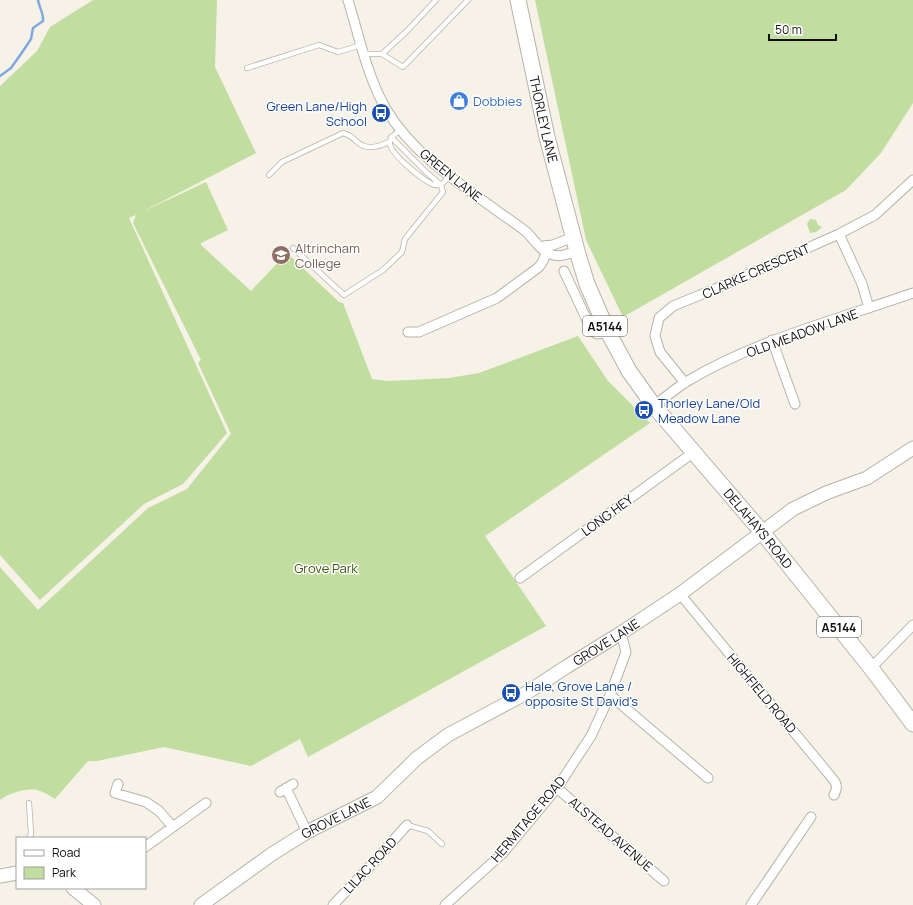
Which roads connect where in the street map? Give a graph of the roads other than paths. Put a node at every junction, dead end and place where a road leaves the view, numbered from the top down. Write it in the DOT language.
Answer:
graph roads {
  1 [pos="348,0"];
  2 [pos="436,0"];
  3 [pos="468,0"];
  4 [pos="518,0"];
  5 [pos="361,45"];
  6 [pos="364,54"];
  7 [pos="382,54"];
  8 [pos="247,68"];
  9 [pos="401,130"];
  10 [pos="390,139"];
  11 [pos="268,175"];
  12 [pos="449,177"];
  13 [pos="913,180"];
  14 [pos="442,185"];
  15 [pos="839,234"];
  16 [pos="575,244"];
  17 [pos="293,248"];
  18 [pos="548,249"];
  19 [pos="564,271"];
  20 [pos="913,293"];
  21 [pos="869,308"];
  22 [pos="408,332"];
  23 [pos="608,332"];
  24 [pos="772,340"];
  25 [pos="685,383"];
  26 [pos="795,404"];
  27 [pos="654,406"];
  28 [pos="913,448"];
  29 [pos="694,452"];
  30 [pos="762,532"];
  31 [pos="520,578"];
  32 [pos="680,594"];
  33 [pos="913,625"];
  34 [pos="621,633"];
  35 [pos="871,668"];
  36 [pos="610,695"];
  37 [pos="913,724"];
  38 [pos="708,778"];
  39 [pos="118,784"];
  40 [pos="286,788"];
  41 [pos="557,788"];
  42 [pos="834,795"];
  43 [pos="29,803"];
  44 [pos="206,803"];
  45 [pos="811,817"];
  46 [pos="407,825"];
  47 [pos="173,827"];
  48 [pos="307,832"];
  49 [pos="30,837"];
  50 [pos="442,844"];
  51 [pos="146,846"];
  52 [pos="16,872"];
  53 [pos="0,876"];
  54 [pos="664,881"];
  55 [pos="80,890"];
  56 [pos="94,905"];
  57 [pos="201,905"];
  58 [pos="333,905"];
  59 [pos="445,905"];
  60 [pos="751,905"];
  1 -- 5 [label="street, GREEN LANE"];
  2 -- 7 [label="lane"];
  3 -- 7 [label="lane"];
  4 -- 16 [label="main road, THORLEY LANE / A5144"];
  5 -- 6 [label="street, GREEN LANE"];
  5 -- 8 [label="lane"];
  6 -- 7 [label="lane"];
  6 -- 9 [label="street, GREEN LANE"];
  9 -- 10 [label="lane"];
  9 -- 12 [label="street, GREEN LANE"];
  10 -- 11 [label="lane"];
  10 -- 14 [label="lane"];
  10 -- 14 [label="lane"];
  12 -- 14 [label="lane"];
  12 -- 18 [label="street, GREEN LANE"];
  13 -- 15 [label="street, CLARKE CRESCENT"];
  14 -- 17 [label="lane"];
  15 -- 21 [label="street"];
  15 -- 25 [label="street, CLARKE CRESCENT"];
  16 -- 18 [label="street"];
  16 -- 18 [label="street"];
  16 -- 23 [label="main road, DELAHAYS ROAD / A5144"];
  18 -- 22 [label="street"];
  19 -- 23 [label="street"];
  20 -- 21 [label="street, OLD MEADOW LANE"];
  21 -- 24 [label="street, OLD MEADOW LANE"];
  23 -- 27 [label="main road, DELAHAYS ROAD / A5144"];
  24 -- 25 [label="street, OLD MEADOW LANE"];
  24 -- 26 [label="street"];
  25 -- 27 [label="street, OLD MEADOW LANE"];
  27 -- 29 [label="main road, DELAHAYS ROAD / A5144"];
  28 -- 30 [label="street, GROVE LANE"];
  29 -- 30 [label="main road, DELAHAYS ROAD / A5144"];
  29 -- 31 [label="street, LONG HEY"];
  30 -- 32 [label="street, GROVE LANE"];
  30 -- 35 [label="main road, DELAHAYS ROAD / A5144"];
  32 -- 34 [label="street, GROVE LANE"];
  32 -- 42 [label="street, HIGHFIELD ROAD"];
  33 -- 35 [label="street"];
  34 -- 36 [label="street, HERMITAGE ROAD"];
  34 -- 48 [label="street, GROVE LANE"];
  35 -- 37 [label="main road, DELAHAYS ROAD / A5144"];
  36 -- 38 [label="street"];
  36 -- 41 [label="street, HERMITAGE ROAD"];
  39 -- 47 [label="street"];
  40 -- 48 [label="street"];
  41 -- 54 [label="street, ALSTEAD AVENUE"];
  41 -- 59 [label="street, HERMITAGE ROAD"];
  43 -- 49 [label="lane"];
  44 -- 47 [label="street"];
  45 -- 60 [label="street"];
  46 -- 50 [label="lane"];
  46 -- 58 [label="street, LILAC ROAD"];
  47 -- 51 [label="street"];
  48 -- 57 [label="street, GROVE LANE"];
  52 -- 53 [label="street"];
  55 -- 56 [label="street"];
}
